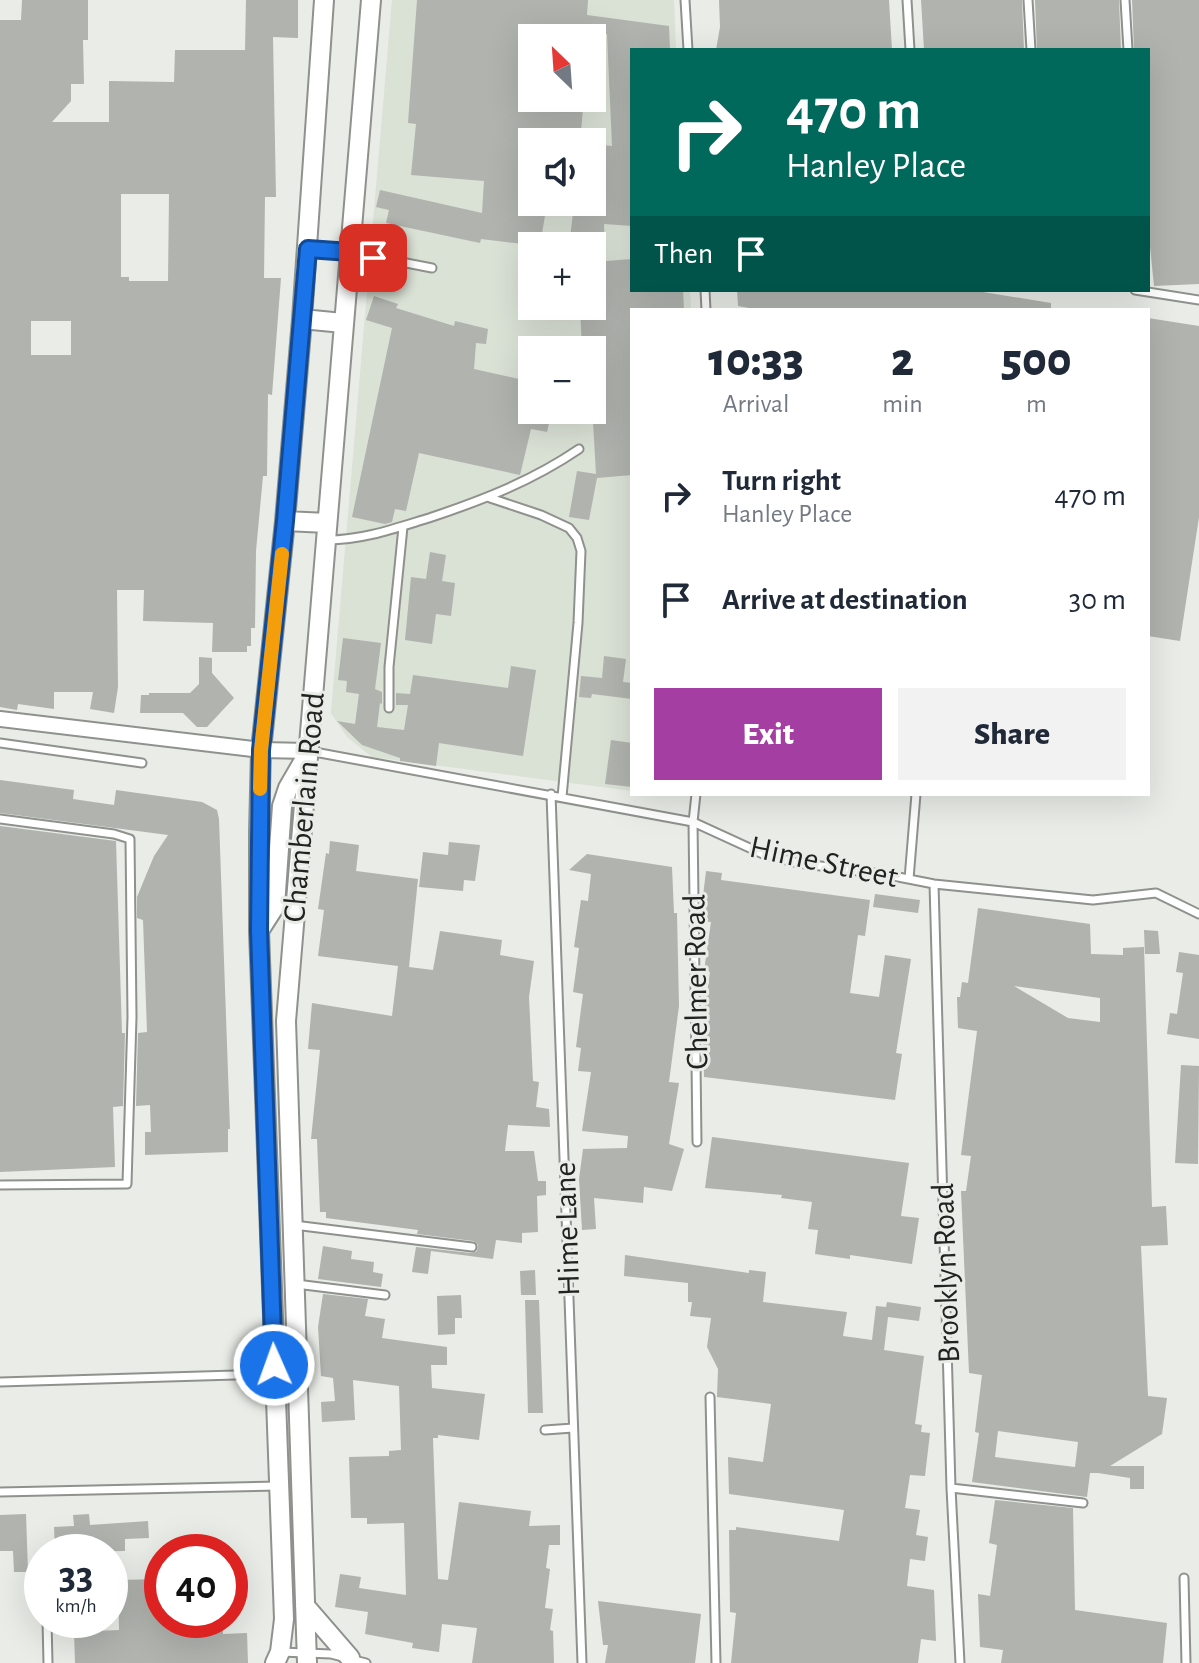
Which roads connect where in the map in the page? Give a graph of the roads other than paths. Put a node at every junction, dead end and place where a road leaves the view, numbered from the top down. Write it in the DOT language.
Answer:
graph roads {
  1 [pos="324,0"];
  2 [pos="371,0"];
  3 [pos="685,0"];
  4 [pos="907,0"];
  5 [pos="1028,0"];
  6 [pos="1125,0"];
  7 [pos="688,48"];
  8 [pos="910,48"];
  9 [pos="1031,48"];
  10 [pos="1128,48"];
  11 [pos="308,249"];
  12 [pos="350,252"];
  13 [pos="432,268"];
  14 [pos="1150,292"];
  15 [pos="1199,300"];
  16 [pos="302,319"];
  17 [pos="343,323"];
  18 [pos="579,449"];
  19 [pos="490,498"];
  20 [pos="285,521"];
  21 [pos="403,527"];
  22 [pos="326,532"];
  23 [pos="389,708"];
  24 [pos="0,719"];
  25 [pos="0,743"];
  26 [pos="261,750"];
  27 [pos="309,751"];
  28 [pos="142,763"];
  29 [pos="551,794"];
  30 [pos="696,796"];
  31 [pos="916,796"];
  32 [pos="562,797"];
  33 [pos="0,819"];
  34 [pos="693,822"];
  35 [pos="909,879"];
  36 [pos="934,884"];
  37 [pos="1199,914"];
  38 [pos="259,931"];
  39 [pos="289,968"];
  40 [pos="260,969"];
  41 [pos="697,1142"];
  42 [pos="0,1185"];
  43 [pos="291,1225"];
  44 [pos="472,1247"];
  45 [pos="294,1283"];
  46 [pos="385,1295"];
  47 [pos="235,1375"];
  48 [pos="0,1382"];
  49 [pos="710,1397"];
  50 [pos="573,1428"];
  51 [pos="545,1430"];
  52 [pos="279,1486"];
  53 [pos="951,1488"];
  54 [pos="0,1492"];
  55 [pos="1083,1503"];
  56 [pos="1184,1578"];
  57 [pos="305,1606"];
  58 [pos="47,1638"];
  59 [pos="278,1657"];
  60 [pos="307,1657"];
  61 [pos="358,1660"];
  62 [pos="48,1663"];
  63 [pos="582,1663"];
  64 [pos="716,1663"];
  65 [pos="960,1663"];
  66 [pos="1186,1663"];
  1 -- 11 [label="street, Chamberlain Road"];
  2 -- 12 [label="street, Chamberlain Road"];
  3 -- 7 [label="lane"];
  4 -- 8 [label="lane"];
  5 -- 9 [label="lane"];
  6 -- 10 [label="lane"];
  11 -- 12 [label="lane"];
  11 -- 16 [label="street, Chamberlain Road"];
  12 -- 13 [label="lane"];
  12 -- 17 [label="street, Chamberlain Road"];
  14 -- 15 [label="lane"];
  16 -- 17 [label="street"];
  16 -- 20 [label="street, Chamberlain Road"];
  17 -- 22 [label="street, Chamberlain Road"];
  18 -- 19 [label="lane"];
  19 -- 21 [label="lane"];
  19 -- 32 [label="lane"];
  20 -- 22 [label="street"];
  20 -- 26 [label="street, Chamberlain Road"];
  21 -- 22 [label="lane"];
  21 -- 23 [label="lane"];
  22 -- 27 [label="street, Chamberlain Road"];
  24 -- 26 [label="street, Hime Street"];
  25 -- 28 [label="lane"];
  26 -- 27 [label="street, Hime Street"];
  26 -- 38 [label="street, Chamberlain Road"];
  27 -- 29 [label="lane, Hime Street"];
  27 -- 38 [label="street"];
  27 -- 39 [label="street, Chamberlain Road"];
  29 -- 32 [label="lane, Hime Street"];
  29 -- 50 [label="lane, Hime Lane"];
  30 -- 34 [label="lane, Chelmer Road"];
  31 -- 35 [label="lane"];
  32 -- 34 [label="lane, Hime Street"];
  33 -- 42 [label="lane"];
  34 -- 35 [label="lane, Hime Street"];
  34 -- 41 [label="lane, Chelmer Road"];
  35 -- 36 [label="lane, Hime Street"];
  36 -- 37 [label="lane, Hime Street"];
  36 -- 53 [label="lane, Brooklyn Road"];
  38 -- 40 [label="street, Chamberlain Road"];
  39 -- 40 [label="street"];
  39 -- 43 [label="street, Chamberlain Road"];
  40 -- 52 [label="street, Chamberlain Road"];
  43 -- 44 [label="lane"];
  43 -- 45 [label="street, Chamberlain Road"];
  45 -- 46 [label="lane"];
  45 -- 57 [label="street, Chamberlain Road"];
  47 -- 48 [label="lane"];
  49 -- 64 [label="lane"];
  50 -- 51 [label="lane"];
  50 -- 63 [label="lane, Hime Lane"];
  52 -- 54 [label="lane"];
  52 -- 59 [label="street, Chamberlain Road"];
  53 -- 55 [label="lane"];
  53 -- 65 [label="lane, Brooklyn Road"];
  56 -- 66 [label="lane"];
  57 -- 60 [label="street, Chamberlain Road"];
  57 -- 61 [label="street"];
  58 -- 62 [label="lane"];
  59 -- 60 [label="lane"];
  60 -- 61 [label="lane"];
}
